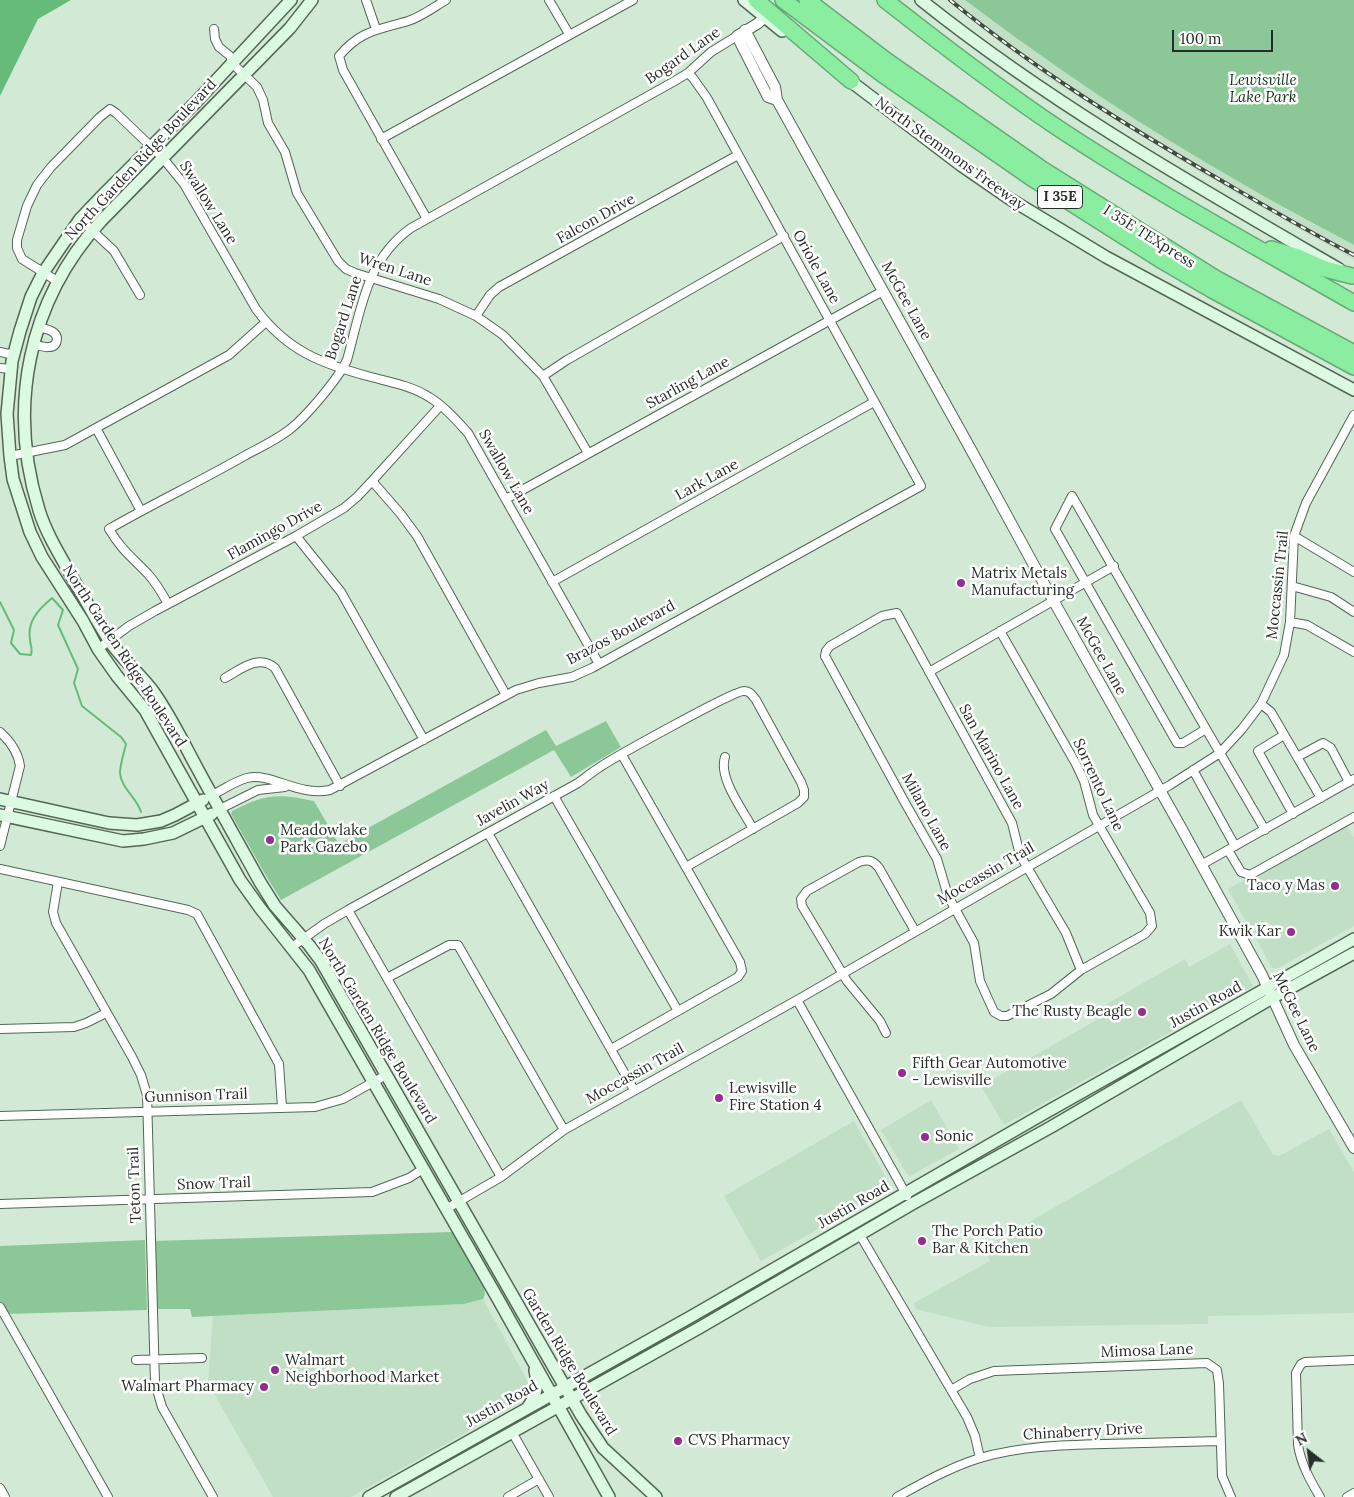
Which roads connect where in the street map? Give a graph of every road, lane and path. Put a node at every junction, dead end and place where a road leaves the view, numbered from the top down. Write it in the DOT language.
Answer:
graph roads {
  1 [pos="291,0"];
  2 [pos="312,0"];
  3 [pos="366,0"];
  4 [pos="446,0"];
  5 [pos="549,0"];
  6 [pos="633,0"];
  7 [pos="744,0"];
  8 [pos="756,0"];
  9 [pos="783,0"];
  10 [pos="807,0"];
  11 [pos="885,0"];
  12 [pos="921,0"];
  13 [pos="764,18"];
  14 [pos="214,29"];
  15 [pos="376,29"];
  16 [pos="741,33"];
  17 [pos="569,34"];
  18 [pos="233,64"];
  19 [pos="688,73"];
  20 [pos="243,74"];
  21 [pos="851,82"];
  22 [pos="381,139"];
  23 [pos="151,146"];
  24 [pos="738,155"];
  25 [pos="162,157"];
  26 [pos="80,219"];
  27 [pos="427,219"];
  28 [pos="93,230"];
  29 [pos="784,236"];
  30 [pos="1153,240"];
  31 [pos="1251,244"];
  32 [pos="43,273"];
  33 [pos="1353,277"];
  34 [pos="370,278"];
  35 [pos="57,281"];
  36 [pos="883,291"];
  37 [pos="140,295"];
  38 [pos="1354,303"];
  39 [pos="476,316"];
  40 [pos="829,320"];
  41 [pos="266,322"];
  42 [pos="38,327"];
  43 [pos="1354,342"];
  44 [pos="33,344"];
  45 [pos="0,352"];
  46 [pos="1354,353"];
  47 [pos="14,355"];
  48 [pos="1354,367"];
  49 [pos="343,368"];
  50 [pos="6,369"];
  51 [pos="543,376"];
  52 [pos="1354,390"];
  53 [pos="874,402"];
  54 [pos="440,406"];
  55 [pos="1354,415"];
  56 [pos="96,428"];
  57 [pos="26,452"];
  58 [pos="588,453"];
  59 [pos="10,456"];
  60 [pos="916,477"];
  61 [pos="372,482"];
  62 [pos="506,499"];
  63 [pos="141,511"];
  64 [pos="296,536"];
  65 [pos="1294,536"];
  66 [pos="1114,566"];
  67 [pos="1354,572"];
  68 [pos="552,582"];
  69 [pos="1086,582"];
  70 [pos="1292,586"];
  71 [pos="1053,601"];
  72 [pos="168,604"];
  73 [pos="1354,612"];
  74 [pos="896,613"];
  75 [pos="1290,622"];
  76 [pos="1000,632"];
  77 [pos="110,641"];
  78 [pos="98,649"];
  79 [pos="1354,652"];
  80 [pos="599,664"];
  81 [pos="928,672"];
  82 [pos="225,678"];
  83 [pos="506,695"];
  84 [pos="1261,704"];
  85 [pos="1206,729"];
  86 [pos="0,732"];
  87 [pos="1284,735"];
  88 [pos="424,740"];
  89 [pos="1220,753"];
  90 [pos="622,755"];
  91 [pos="725,757"];
  92 [pos="1297,757"];
  93 [pos="1193,770"];
  94 [pos="1352,780"];
  95 [pos="340,786"];
  96 [pos="290,787"];
  97 [pos="1160,790"];
  98 [pos="212,795"];
  99 [pos="554,796"];
  100 [pos="1321,798"];
  101 [pos="6,801"];
  102 [pos="198,803"];
  103 [pos="220,809"];
  104 [pos="1293,814"];
  105 [pos="4,816"];
  106 [pos="205,817"];
  107 [pos="1354,817"];
  108 [pos="1099,825"];
  109 [pos="753,829"];
  110 [pos="1265,830"];
  111 [pos="488,833"];
  112 [pos="0,846"];
  113 [pos="1232,848"];
  114 [pos="1201,865"];
  115 [pos="686,867"];
  116 [pos="1026,867"];
  117 [pos="0,869"];
  118 [pos="58,882"];
  119 [pos="955,908"];
  120 [pos="348,910"];
  121 [pos="915,931"];
  122 [pos="304,938"];
  123 [pos="1354,939"];
  124 [pos="292,947"];
  125 [pos="1354,953"];
  126 [pos="1082,970"];
  127 [pos="843,974"];
  128 [pos="387,978"];
  129 [pos="1267,987"];
  130 [pos="1272,998"];
  131 [pos="797,1000"];
  132 [pos="678,1011"];
  133 [pos="106,1013"];
  134 [pos="0,1029"];
  135 [pos="886,1033"];
  136 [pos="610,1049"];
  137 [pos="386,1075"];
  138 [pos="374,1082"];
  139 [pos="1097,1083"];
  140 [pos="634,1090"];
  141 [pos="1104,1096"];
  142 [pos="282,1106"];
  143 [pos="148,1112"];
  144 [pos="0,1116"];
  145 [pos="564,1130"];
  146 [pos="1354,1148"];
  147 [pos="423,1169"];
  148 [pos="500,1177"];
  149 [pos="905,1193"];
  150 [pos="149,1199"];
  151 [pos="458,1201"];
  152 [pos="0,1204"];
  153 [pos="912,1204"];
  154 [pos="446,1209"];
  155 [pos="860,1235"];
  156 [pos="802,1252"];
  157 [pos="491,1258"];
  158 [pos="810,1265"];
  159 [pos="481,1269"];
  160 [pos="0,1307"];
  161 [pos="692,1316"];
  162 [pos="701,1327"];
  163 [pos="202,1358"];
  164 [pos="532,1359"];
  165 [pos="136,1360"];
  166 [pos="154,1360"];
  167 [pos="1354,1360"];
  168 [pos="564,1386"];
  169 [pos="951,1390"];
  170 [pos="551,1394"];
  171 [pos="571,1399"];
  172 [pos="558,1406"];
  173 [pos="528,1407"];
  174 [pos="512,1432"];
  175 [pos="1220,1441"];
  176 [pos="980,1458"];
  177 [pos="539,1479"];
  178 [pos="0,1488"];
  179 [pos="1354,1493"];
  180 [pos="909,1494"];
  181 [pos="5,1497"];
  182 [pos="108,1497"];
  183 [pos="213,1497"];
  184 [pos="369,1497"];
  185 [pos="396,1497"];
  186 [pos="508,1497"];
  187 [pos="549,1497"];
  188 [pos="609,1497"];
  189 [pos="656,1497"];
  190 [pos="897,1497"];
  191 [pos="1231,1497"];
  192 [pos="1320,1497"];
  193 [pos="1347,1497"];
  1 -- 18 [label="main road, North Garden Ridge Boulevard"];
  2 -- 20 [label="main road, North Garden Ridge Boulevard"];
  3 -- 15 [label="street"];
  4 -- 15 [label="street"];
  5 -- 17 [label="street"];
  6 -- 17 [label="street"];
  7 -- 13 [label="main road, North Stemmons Freeway"];
  8 -- 21 [label="highway"];
  9 -- 48 [label="highway, North Stemmons Freeway / I 35E"];
  10 -- 30 [label="highway, I 35E TEXpress"];
  11 -- 31 [label="highway"];
  12 -- 33 [label="main road"];
  13 -- 16 [label="street"];
  13 -- 21 [label="main road, North Stemmons Freeway"];
  14 -- 18 [label="street, Wren Lane"];
  15 -- 22 [label="street"];
  16 -- 19 [label="street, Bogard Lane"];
  16 -- 36 [label="street, McGee Lane"];
  17 -- 22 [label="street"];
  18 -- 20 [label="street, Wren Lane"];
  18 -- 23 [label="main road, North Garden Ridge Boulevard"];
  19 -- 24 [label="street, Oriole Lane"];
  19 -- 27 [label="street, Bogard Lane"];
  20 -- 25 [label="main road, North Garden Ridge Boulevard"];
  20 -- 34 [label="street, Wren Lane"];
  21 -- 52 [label="main road, North Stemmons Freeway"];
  22 -- 27 [label="street"];
  23 -- 25 [label="street, Swallow Lane"];
  23 -- 26 [label="main road, North Garden Ridge Boulevard"];
  23 -- 32 [label="street, Swallow Lane"];
  24 -- 29 [label="street, Oriole Lane"];
  24 -- 39 [label="street, Falcon Drive"];
  25 -- 28 [label="main road, North Garden Ridge Boulevard"];
  25 -- 41 [label="street, Swallow Lane"];
  26 -- 28 [label="street"];
  26 -- 32 [label="main road, North Garden Ridge Boulevard"];
  27 -- 34 [label="street, Bogard Lane"];
  28 -- 35 [label="main road, North Garden Ridge Boulevard"];
  28 -- 37 [label="street"];
  29 -- 40 [label="street, Oriole Lane"];
  29 -- 51 [label="street"];
  30 -- 43 [label="highway"];
  30 -- 46 [label="highway, I 35E TEXpress"];
  31 -- 33 [label="highway"];
  31 -- 38 [label="highway"];
  32 -- 35 [label="street"];
  32 -- 47 [label="main road, North Garden Ridge Boulevard"];
  34 -- 39 [label="street, Wren Lane"];
  34 -- 49 [label="street, Bogard Lane"];
  35 -- 42 [label="main road, North Garden Ridge Boulevard"];
  36 -- 40 [label="street, Starling Lane"];
  36 -- 71 [label="street, McGee Lane"];
  39 -- 51 [label="street, Wren Lane"];
  40 -- 53 [label="street, Oriole Lane"];
  40 -- 58 [label="street, Starling Lane"];
  41 -- 49 [label="street, Swallow Lane"];
  41 -- 56 [label="street"];
  42 -- 44 [label="main road, North Garden Ridge Boulevard"];
  42 -- 44 [label="street"];
  44 -- 57 [label="main road, North Garden Ridge Boulevard"];
  45 -- 47 [label="street"];
  47 -- 50 [label="main road, North Garden Ridge Boulevard"];
  49 -- 54 [label="street, Swallow Lane"];
  49 -- 63 [label="street, Bogard Lane"];
  50 -- 59 [label="main road, North Garden Ridge Boulevard"];
  51 -- 58 [label="street, Wren Lane"];
  53 -- 60 [label="street, Oriole Lane"];
  53 -- 68 [label="street, Lark Lane"];
  54 -- 61 [label="street, Flamingo Drive"];
  54 -- 62 [label="street, Swallow Lane"];
  55 -- 65 [label="street, Moccassin Trail"];
  56 -- 57 [label="street"];
  56 -- 63 [label="street"];
  57 -- 59 [label="street"];
  57 -- 77 [label="main road, North Garden Ridge Boulevard"];
  58 -- 62 [label="street, Starling Lane"];
  59 -- 78 [label="main road, North Garden Ridge Boulevard"];
  60 -- 80 [label="street, Brazos Boulevard"];
  61 -- 64 [label="street, Flamingo Drive"];
  61 -- 83 [label="street"];
  62 -- 68 [label="street, Swallow Lane"];
  63 -- 72 [label="street, Bogard Lane"];
  64 -- 72 [label="street, Flamingo Drive"];
  64 -- 88 [label="street"];
  65 -- 67 [label="street"];
  65 -- 70 [label="street, Moccassin Trail"];
  66 -- 69 [label="street"];
  66 -- 69 [label="street"];
  66 -- 85 [label="street"];
  68 -- 80 [label="street, Swallow Lane"];
  69 -- 71 [label="street"];
  69 -- 85 [label="street"];
  70 -- 73 [label="street"];
  70 -- 75 [label="street, Moccassin Trail"];
  71 -- 76 [label="street"];
  71 -- 97 [label="street, McGee Lane"];
  72 -- 77 [label="street, Flamingo Drive"];
  74 -- 81 [label="street, San Marino Lane"];
  74 -- 119 [label="street, Milano Lane"];
  75 -- 79 [label="street"];
  75 -- 84 [label="street, Moccassin Trail"];
  76 -- 81 [label="street"];
  76 -- 108 [label="street, Sorrento Lane"];
  77 -- 78 [label="street, Flamingo Drive"];
  77 -- 98 [label="main road, North Garden Ridge Boulevard"];
  78 -- 102 [label="main road, North Garden Ridge Boulevard"];
  80 -- 83 [label="street, Brazos Boulevard"];
  81 -- 116 [label="street, San Marino Lane"];
  82 -- 95 [label="street"];
  83 -- 88 [label="street, Brazos Boulevard"];
  84 -- 87 [label="street"];
  84 -- 89 [label="street, Moccassin Trail"];
  85 -- 89 [label="street"];
  86 -- 101 [label="street"];
  87 -- 92 [label="street"];
  87 -- 104 [label="street"];
  88 -- 95 [label="street, Brazos Boulevard"];
  89 -- 93 [label="street, Moccassin Trail"];
  89 -- 110 [label="street"];
  90 -- 99 [label="street, Javelin Way"];
  90 -- 109 [label="street, Javelin Way"];
  90 -- 115 [label="street"];
  91 -- 109 [label="street"];
  92 -- 94 [label="street"];
  92 -- 100 [label="street"];
  93 -- 97 [label="street, Moccassin Trail"];
  93 -- 113 [label="street"];
  94 -- 100 [label="street"];
  95 -- 96 [label="street, Brazos Boulevard"];
  96 -- 98 [label="street, Brazos Boulevard"];
  96 -- 103 [label="street, Brazos Boulevard"];
  97 -- 108 [label="street, Moccassin Trail"];
  97 -- 114 [label="street, McGee Lane"];
  98 -- 102 [label="main road, Brazos Boulevard"];
  98 -- 103 [label="main road, North Garden Ridge Boulevard"];
  99 -- 111 [label="street, Javelin Way"];
  99 -- 132 [label="street"];
  100 -- 104 [label="street"];
  101 -- 102 [label="main road, Brazos Boulevard"];
  101 -- 105 [label="street"];
  102 -- 106 [label="main road, Garden Ridge Boulevard"];
  103 -- 106 [label="main road, Brazos Boulevard"];
  103 -- 122 [label="main road, North Garden Ridge Boulevard"];
  104 -- 110 [label="street"];
  105 -- 106 [label="main road, Brazos Boulevard"];
  105 -- 112 [label="street"];
  106 -- 124 [label="main road, Garden Ridge Boulevard"];
  107 -- 113 [label="street"];
  108 -- 116 [label="street, Moccassin Trail"];
  108 -- 126 [label="street, Sorrento Lane"];
  109 -- 115 [label="street"];
  110 -- 113 [label="street"];
  111 -- 120 [label="street, Javelin Way"];
  111 -- 136 [label="street"];
  113 -- 114 [label="street"];
  114 -- 129 [label="street, McGee Lane"];
  115 -- 132 [label="street"];
  116 -- 119 [label="street, Moccassin Trail"];
  116 -- 126 [label="street, San Marino Lane"];
  117 -- 118 [label="street"];
  118 -- 133 [label="street, Teton Trail"];
  118 -- 142 [label="street"];
  119 -- 121 [label="street, Moccassin Trail"];
  119 -- 126 [label="street, Milano Lane"];
  120 -- 122 [label="street, Javelin Way"];
  120 -- 128 [label="street"];
  121 -- 127 [label="street, Moccassin Trail"];
  121 -- 127 [label="street"];
  122 -- 124 [label="street, Javelin Way"];
  122 -- 137 [label="main road, North Garden Ridge Boulevard"];
  123 -- 129 [label="main road, Justin Road"];
  124 -- 138 [label="main road, Garden Ridge Boulevard"];
  125 -- 130 [label="main road, Justin Road"];
  127 -- 131 [label="street, Moccassin Trail"];
  127 -- 135 [label="street"];
  128 -- 145 [label="street"];
  128 -- 148 [label="street"];
  129 -- 130 [label="street, McGee Lane"];
  129 -- 139 [label="main road, Justin Road"];
  130 -- 141 [label="main road, Justin Road"];
  130 -- 146 [label="street, McGee Lane"];
  131 -- 140 [label="street, Moccassin Trail"];
  131 -- 149 [label="street"];
  132 -- 136 [label="street"];
  133 -- 134 [label="street"];
  133 -- 143 [label="street, Teton Trail"];
  136 -- 140 [label="street"];
  137 -- 138 [label="street, Gunnison Trail"];
  137 -- 151 [label="main road, North Garden Ridge Boulevard"];
  138 -- 142 [label="street, Gunnison Trail"];
  138 -- 147 [label="main road, Garden Ridge Boulevard"];
  139 -- 141 [label="main road"];
  139 -- 149 [label="main road, Justin Road"];
  140 -- 145 [label="street, Moccassin Trail"];
  141 -- 153 [label="main road, Justin Road"];
  142 -- 143 [label="street, Gunnison Trail"];
  143 -- 144 [label="street, Gunnison Trail"];
  143 -- 150 [label="street, Teton Trail"];
  145 -- 148 [label="street, Moccassin Trail"];
  147 -- 150 [label="street, Snow Trail"];
  147 -- 154 [label="main road, Garden Ridge Boulevard"];
  148 -- 151 [label="street, Moccassin Trail"];
  149 -- 153 [label="street"];
  149 -- 156 [label="main road, Justin Road"];
  150 -- 152 [label="street, Snow Trail"];
  150 -- 166 [label="street, Teton Trail"];
  151 -- 154 [label="street, Moccassin Trail"];
  151 -- 157 [label="main road, North Garden Ridge Boulevard"];
  153 -- 155 [label="main road, Justin Road"];
  154 -- 159 [label="main road, Garden Ridge Boulevard"];
  155 -- 158 [label="main road, Justin Road"];
  155 -- 169 [label="street"];
  156 -- 158 [label="main road"];
  156 -- 161 [label="main road, Justin Road"];
  157 -- 159 [label="main road"];
  157 -- 168 [label="main road, Garden Ridge Boulevard"];
  158 -- 162 [label="main road, Justin Road"];
  159 -- 164 [label="main road, Garden Ridge Boulevard"];
  160 -- 182 [label="street"];
  161 -- 162 [label="main road"];
  161 -- 168 [label="main road, Justin Road"];
  162 -- 171 [label="main road, Justin Road"];
  163 -- 166 [label="street"];
  164 -- 170 [label="main road"];
  164 -- 173 [label="main road"];
  165 -- 166 [label="street"];
  166 -- 183 [label="street, Teton Trail"];
  167 -- 192 [label="street"];
  168 -- 170 [label="main road, Justin Road"];
  168 -- 171 [label="main road, Garden Ridge Boulevard"];
  169 -- 175 [label="street, Mimosa Lane"];
  169 -- 176 [label="street"];
  170 -- 172 [label="main road"];
  170 -- 173 [label="main road, Justin Road"];
  171 -- 172 [label="main road, Justin Road"];
  171 -- 189 [label="main road, Garden Ridge Boulevard"];
  172 -- 174 [label="main road, Justin Road"];
  172 -- 188 [label="main road"];
  173 -- 184 [label="main road, Justin Road"];
  174 -- 177 [label="street"];
  174 -- 185 [label="main road, Justin Road"];
  175 -- 176 [label="street, Chinaberry Drive"];
  175 -- 191 [label="street, Mimosa Lane"];
  176 -- 180 [label="street, Chinaberry Drive"];
  177 -- 186 [label="street"];
  177 -- 187 [label="street"];
  178 -- 181 [label="street"];
  179 -- 193 [label="street"];
  180 -- 190 [label="street, Chinaberry Drive"];
}
